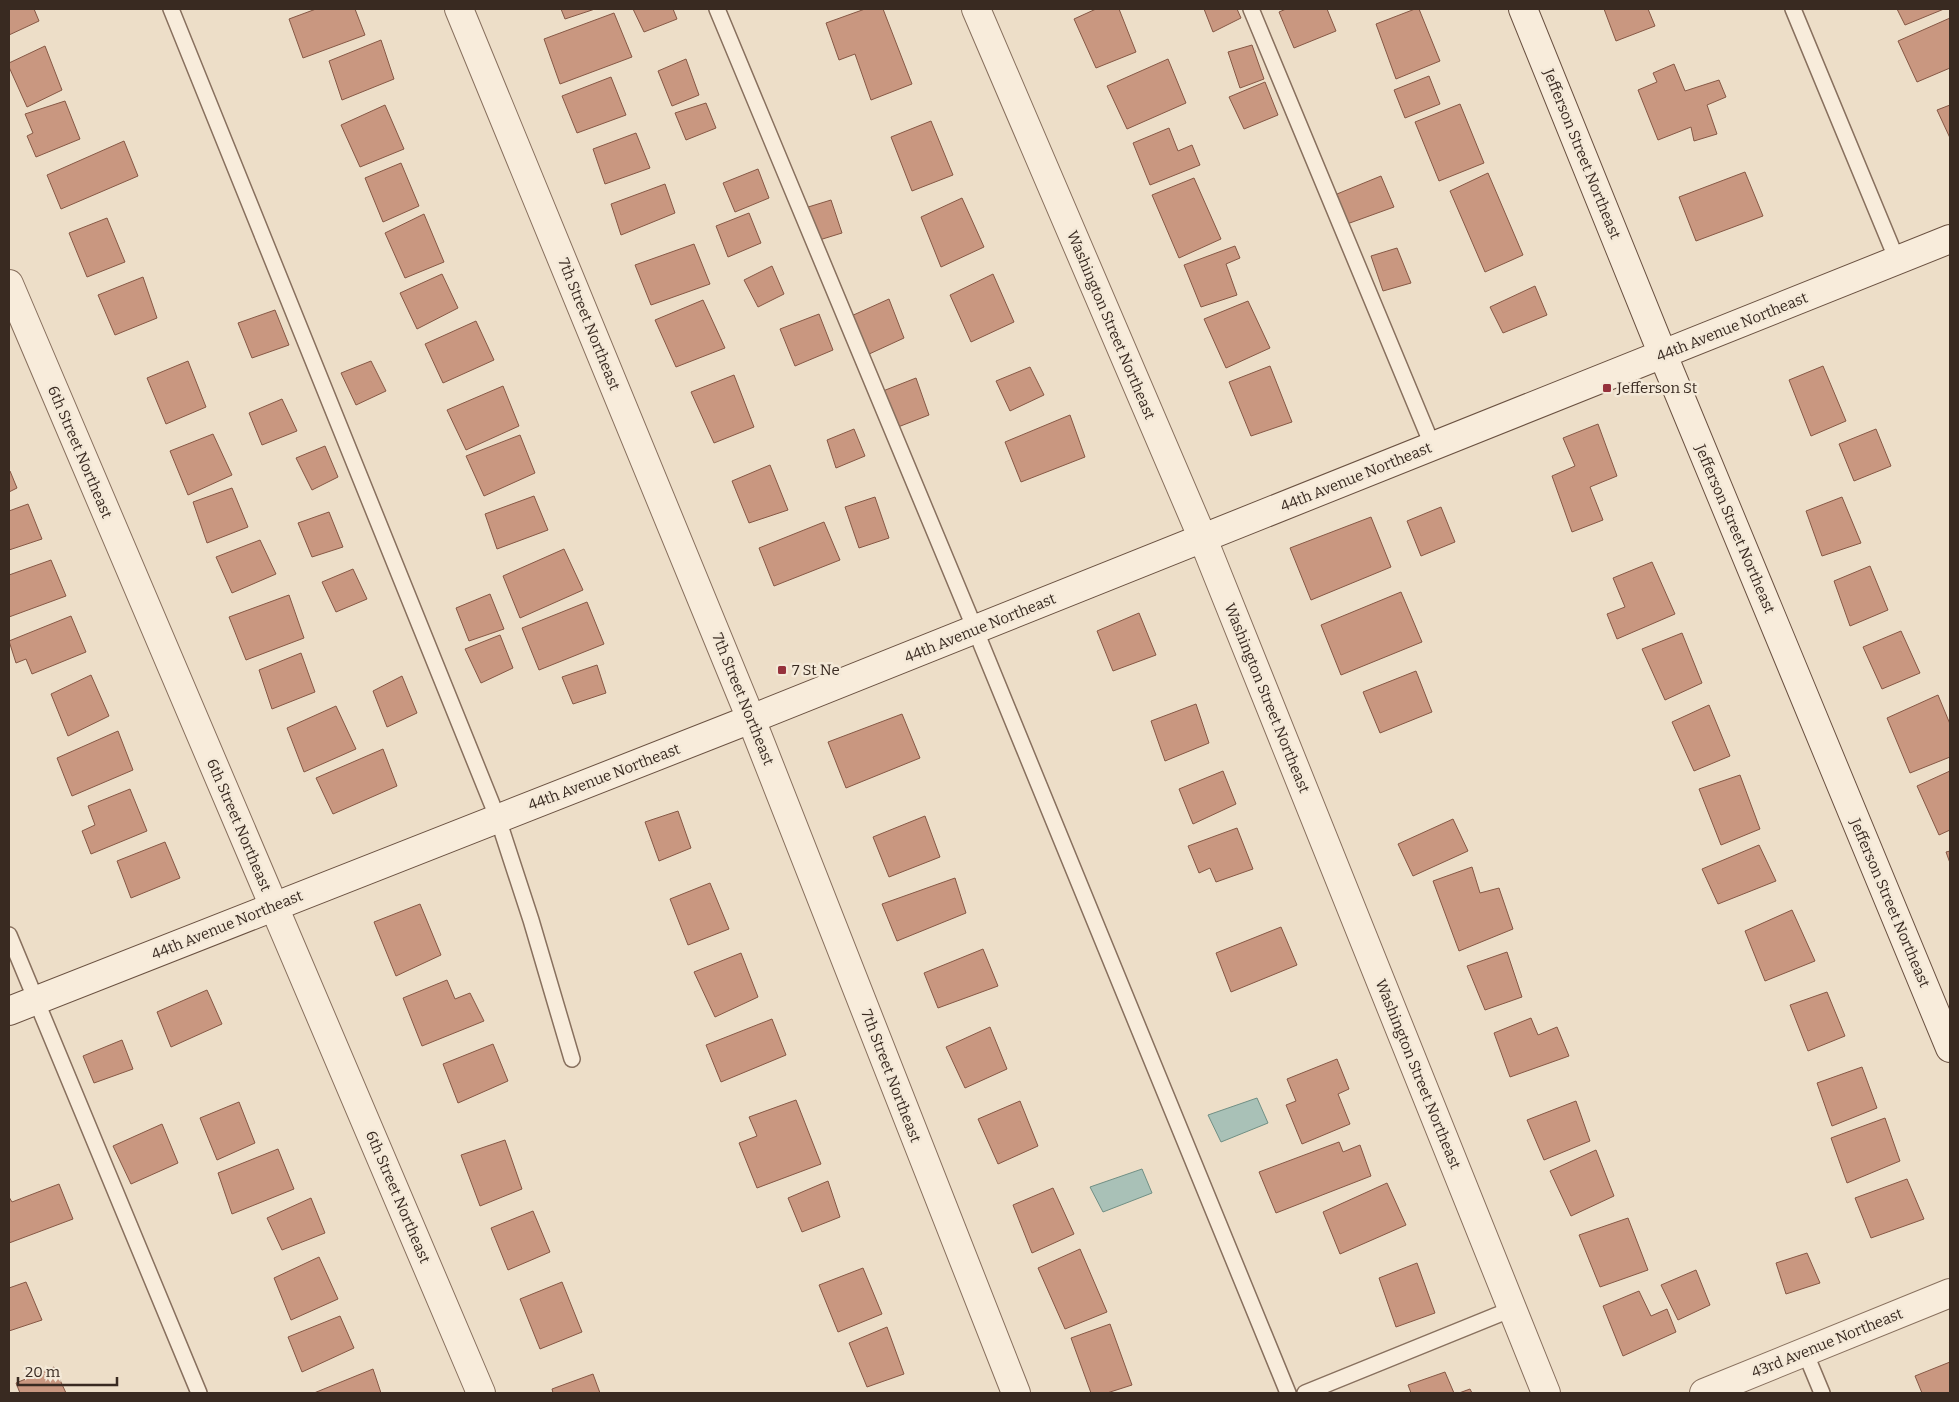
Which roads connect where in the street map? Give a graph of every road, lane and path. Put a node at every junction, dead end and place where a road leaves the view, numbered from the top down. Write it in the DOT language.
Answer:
graph roads {
  1 [pos="171,9"];
  2 [pos="459,9"];
  3 [pos="717,9"];
  4 [pos="976,9"];
  5 [pos="1251,9"];
  6 [pos="1523,9"];
  7 [pos="1793,9"];
  8 [pos="1950,239"];
  9 [pos="1897,260"];
  10 [pos="9,284"];
  11 [pos="1663,355"];
  12 [pos="1433,447"];
  13 [pos="1203,539"];
  14 [pos="975,629"];
  15 [pos="752,719"];
  16 [pos="498,819"];
  17 [pos="274,907"];
  18 [pos="9,934"];
  19 [pos="36,1001"];
  20 [pos="9,1011"];
  21 [pos="1950,1048"];
  22 [pos="572,1059"];
  23 [pos="1950,1294"];
  24 [pos="1512,1309"];
  25 [pos="1805,1352"];
  26 [pos="199,1393"];
  27 [pos="482,1393"];
  28 [pos="1016,1393"];
  29 [pos="1288,1393"];
  30 [pos="1305,1393"];
  31 [pos="1546,1393"];
  32 [pos="1704,1393"];
  33 [pos="1822,1393"];
  1 -- 16 [label="lane"];
  2 -- 15 [label="street, 7th Street Northeast"];
  3 -- 14 [label="lane"];
  4 -- 13 [label="street, Washington Street Northeast"];
  5 -- 12 [label="lane"];
  6 -- 11 [label="street, Jefferson Street Northeast"];
  7 -- 9 [label="lane"];
  8 -- 9 [label="street, 44th Avenue Northeast"];
  9 -- 11 [label="street, 44th Avenue Northeast"];
  10 -- 17 [label="street, 6th Street Northeast"];
  11 -- 12 [label="street, 44th Avenue Northeast"];
  11 -- 21 [label="street, Jefferson Street Northeast"];
  12 -- 13 [label="street, 44th Avenue Northeast"];
  13 -- 14 [label="street, 44th Avenue Northeast"];
  13 -- 24 [label="street, Washington Street Northeast"];
  14 -- 15 [label="street, 44th Avenue Northeast"];
  14 -- 29 [label="lane"];
  15 -- 16 [label="street, 44th Avenue Northeast"];
  15 -- 28 [label="street, 7th Street Northeast"];
  16 -- 17 [label="street, 44th Avenue Northeast"];
  16 -- 22 [label="lane"];
  17 -- 19 [label="street, 44th Avenue Northeast"];
  17 -- 27 [label="street, 6th Street Northeast"];
  18 -- 19 [label="lane"];
  19 -- 20 [label="street, 44th Avenue Northeast"];
  19 -- 26 [label="lane"];
  23 -- 25 [label="street, 43rd Avenue Northeast"];
  24 -- 30 [label="lane"];
  24 -- 31 [label="street, Washington Street Northeast"];
  25 -- 32 [label="street, 43rd Avenue Northeast"];
  25 -- 33 [label="lane"];
}
